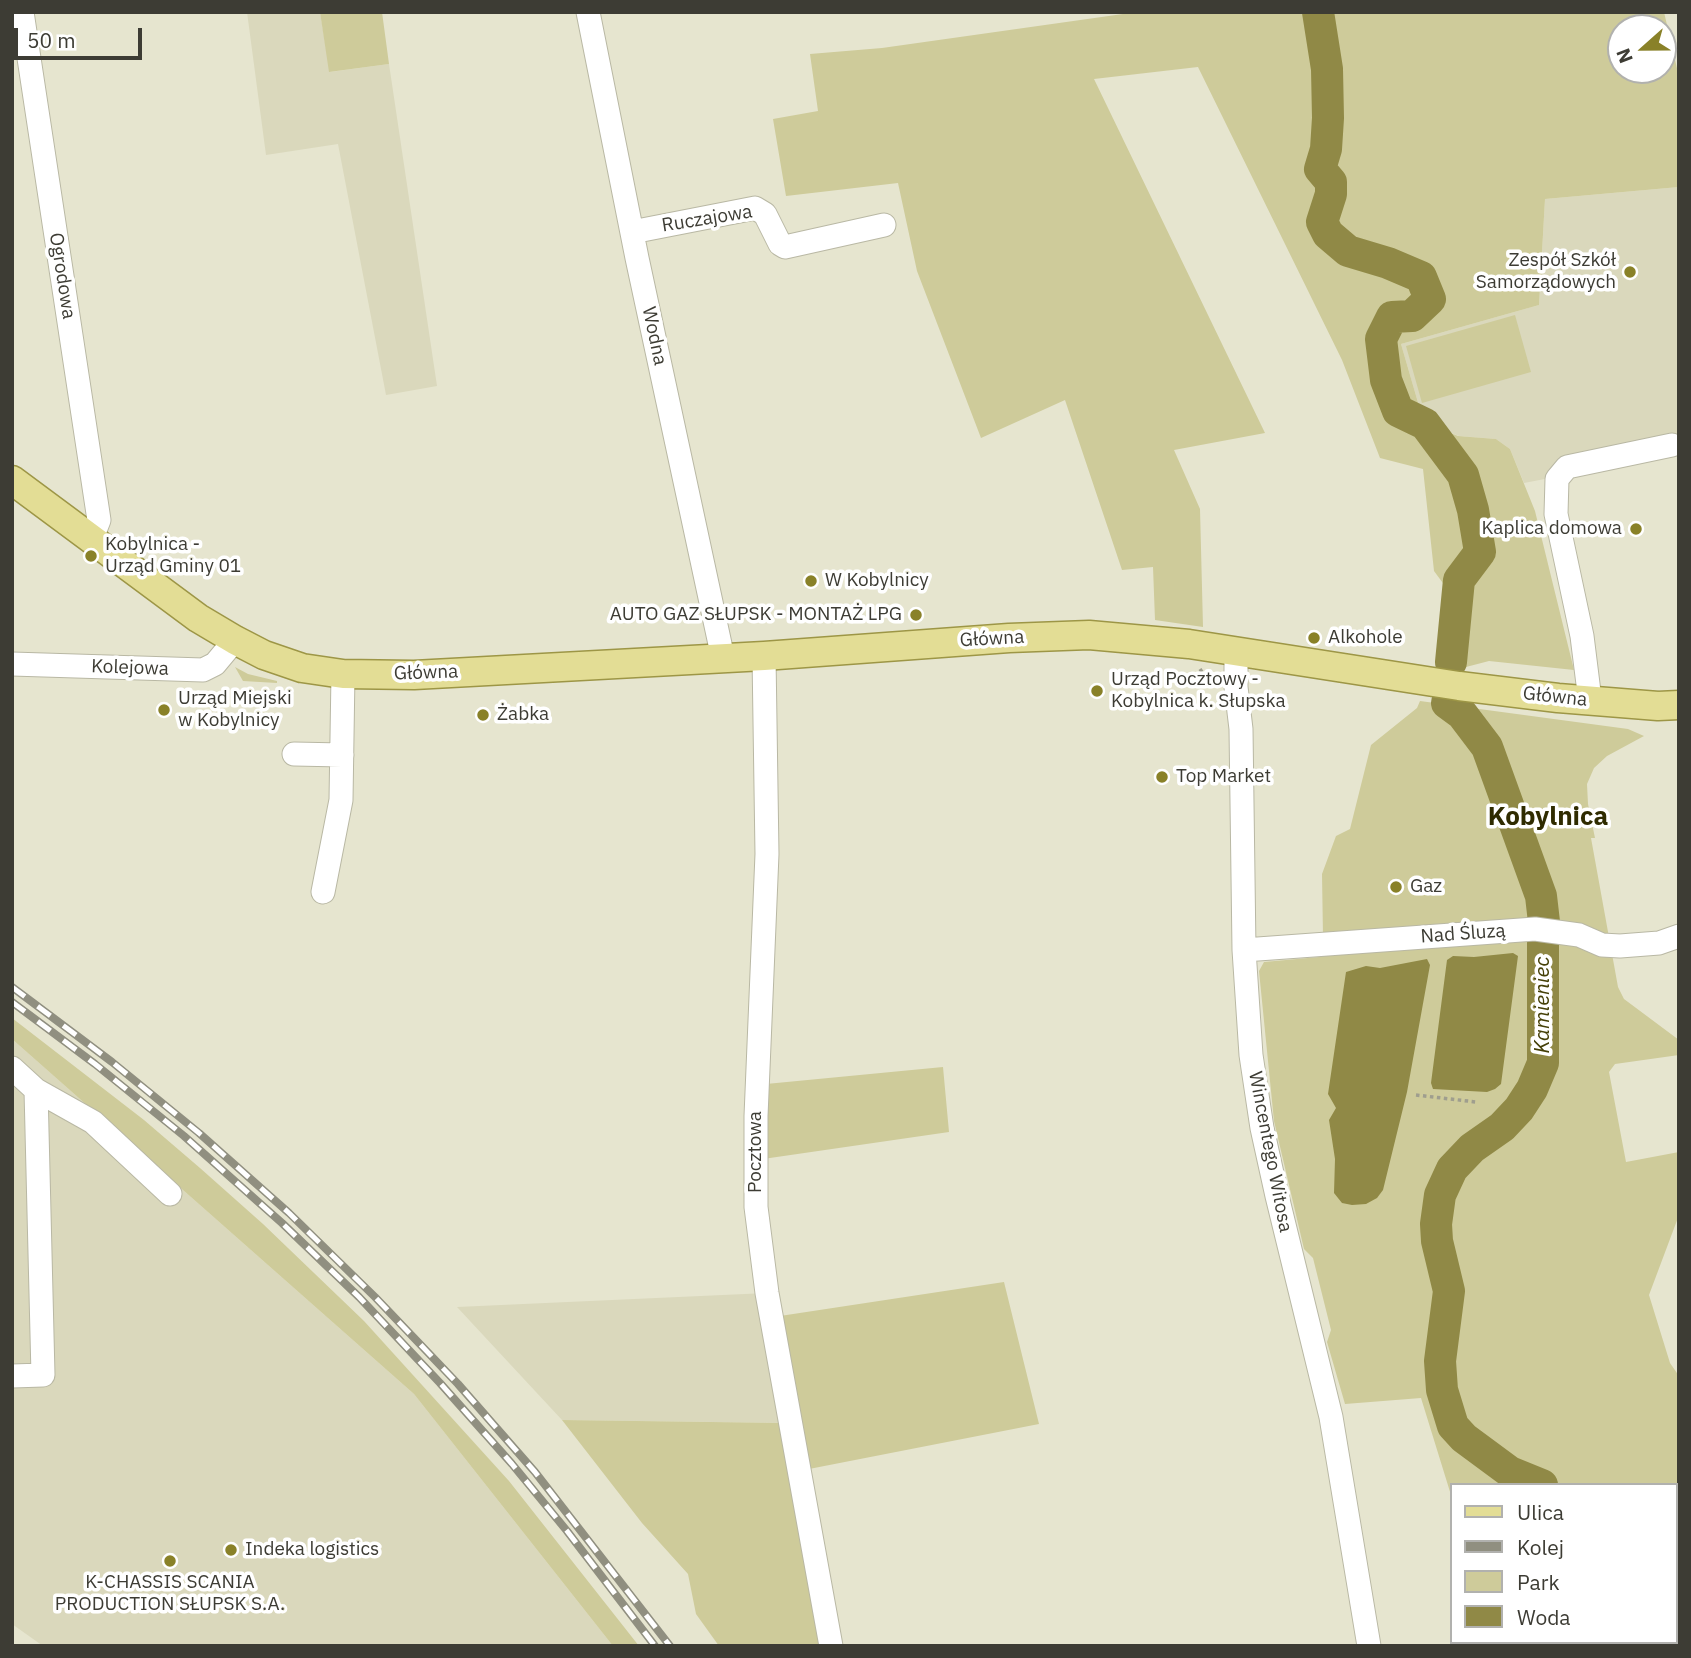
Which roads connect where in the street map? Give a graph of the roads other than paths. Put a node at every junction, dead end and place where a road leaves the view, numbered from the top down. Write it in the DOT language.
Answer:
graph roads {
  1 [pos="22,12"];
  2 [pos="588,12"];
  3 [pos="884,225"];
  4 [pos="632,232"];
  5 [pos="1672,445"];
  6 [pos="12,480"];
  7 [pos="92,538"];
  8 [pos="235,640"];
  9 [pos="1236,651"];
  10 [pos="764,656"];
  11 [pos="723,658"];
  12 [pos="12,664"];
  13 [pos="343,674"];
  14 [pos="1590,700"];
  15 [pos="1679,705"];
  16 [pos="294,754"];
  17 [pos="342,755"];
  18 [pos="323,892"];
  19 [pos="1679,936"];
  20 [pos="1244,950"];
  21 [pos="12,1068"];
  22 [pos="36,1090"];
  23 [pos="170,1194"];
  24 [pos="12,1376"];
  25 [pos="831,1644"];
  26 [pos="1368,1646"];
  1 -- 7 [label="street, Ogrodowa"];
  2 -- 4 [label="street, Wodna"];
  3 -- 4 [label="street, Ruczajowa"];
  4 -- 11 [label="street, Wodna"];
  5 -- 14 [label="street"];
  6 -- 7 [label="main road"];
  7 -- 8 [label="main road"];
  8 -- 12 [label="street, Kolejowa"];
  8 -- 13 [label="main road, Główna"];
  9 -- 10 [label="main road, Główna"];
  9 -- 14 [label="main road, Główna"];
  9 -- 20 [label="street, Wincentego Witosa"];
  10 -- 11 [label="main road, Główna"];
  10 -- 25 [label="street, Pocztowa"];
  11 -- 13 [label="main road, Główna"];
  13 -- 17 [label="street"];
  14 -- 15 [label="main road, Główna"];
  16 -- 17 [label="street"];
  17 -- 18 [label="street"];
  19 -- 20 [label="street, Nad Śluzą"];
  20 -- 26 [label="street, Wincentego Witosa"];
  21 -- 22 [label="street"];
  22 -- 23 [label="street"];
  22 -- 24 [label="street"];
}
